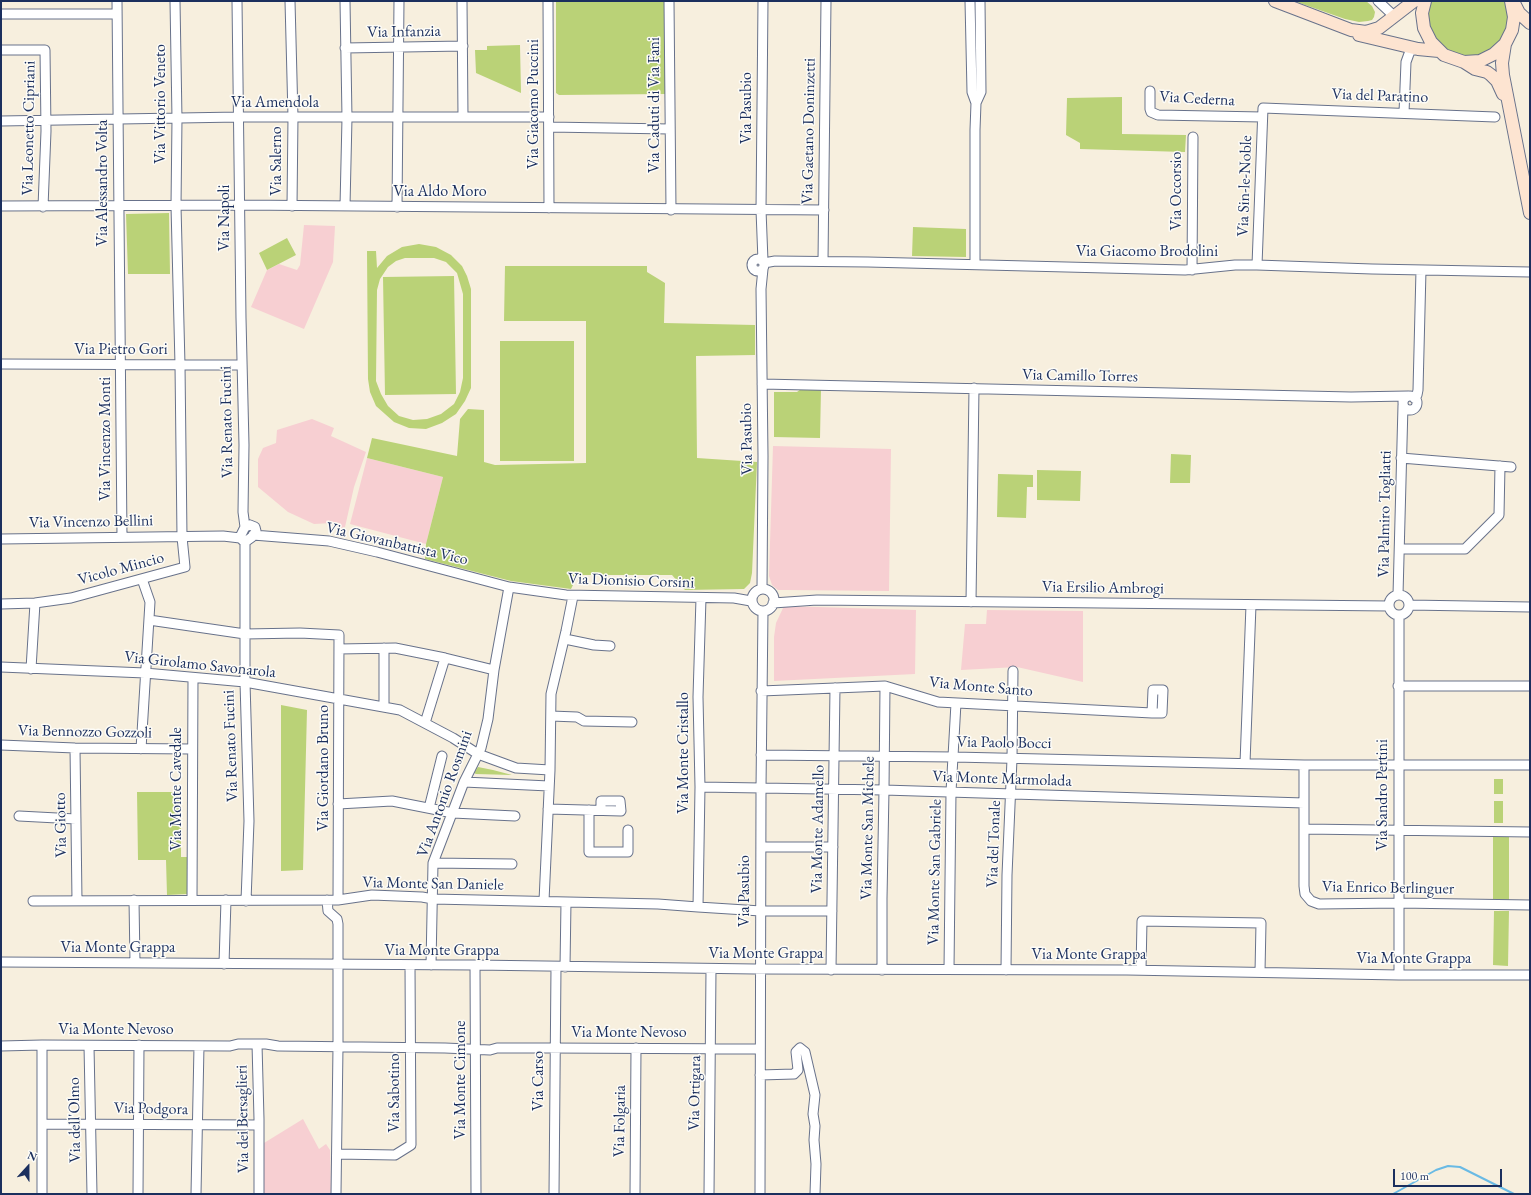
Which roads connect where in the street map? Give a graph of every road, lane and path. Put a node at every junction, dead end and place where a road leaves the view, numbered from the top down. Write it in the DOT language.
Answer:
graph roads {
  1 [pos="117,1"];
  2 [pos="175,1"];
  3 [pos="237,1"];
  4 [pos="290,1"];
  5 [pos="344,1"];
  6 [pos="399,1"];
  7 [pos="462,1"];
  8 [pos="548,1"];
  9 [pos="669,1"];
  10 [pos="763,1"];
  11 [pos="826,1"];
  12 [pos="970,1"];
  13 [pos="980,1"];
  14 [pos="1276,1"];
  15 [pos="1378,1"];
  16 [pos="1414,1"];
  17 [pos="1425,1"];
  18 [pos="1512,1"];
  19 [pos="1,14"];
  20 [pos="117,14"];
  21 [pos="1394,16"];
  22 [pos="1530,24"];
  23 [pos="1340,26"];
  24 [pos="1512,30"];
  25 [pos="1530,30"];
  26 [pos="1389,42"];
  27 [pos="1505,44"];
  28 [pos="463,46"];
  29 [pos="345,48"];
  30 [pos="397,48"];
  31 [pos="1418,49"];
  32 [pos="1,50"];
  33 [pos="1439,51"];
  34 [pos="1406,62"];
  35 [pos="1464,62"];
  36 [pos="1150,91"];
  37 [pos="976,103"];
  38 [pos="1263,112"];
  39 [pos="1404,113"];
  40 [pos="1511,114"];
  41 [pos="239,117"];
  42 [pos="293,117"];
  43 [pos="398,117"];
  44 [pos="463,117"];
  45 [pos="1495,117"];
  46 [pos="347,118"];
  47 [pos="118,119"];
  48 [pos="177,119"];
  49 [pos="1,121"];
  50 [pos="45,121"];
  51 [pos="549,122"];
  52 [pos="670,129"];
  53 [pos="1193,137"];
  54 [pos="240,205"];
  55 [pos="1,206"];
  56 [pos="44,206"];
  57 [pos="176,206"];
  58 [pos="292,206"];
  59 [pos="345,206"];
  60 [pos="118,207"];
  61 [pos="397,207"];
  62 [pos="549,208"];
  63 [pos="671,210"];
  64 [pos="761,210"];
  65 [pos="824,210"];
  66 [pos="1530,213"];
  67 [pos="823,261"];
  68 [pos="975,264"];
  69 [pos="759,265"];
  70 [pos="1257,265"];
  71 [pos="1192,270"];
  72 [pos="1421,270"];
  73 [pos="1530,272"];
  74 [pos="240,318"];
  75 [pos="1,364"];
  76 [pos="120,364"];
  77 [pos="180,365"];
  78 [pos="242,365"];
  79 [pos="762,384"];
  80 [pos="974,388"];
  81 [pos="1405,400"];
  82 [pos="1402,434"];
  83 [pos="1401,458"];
  84 [pos="1500,466"];
  85 [pos="1511,467"];
  86 [pos="246,527"];
  87 [pos="254,535"];
  88 [pos="182,536"];
  89 [pos="122,537"];
  90 [pos="1,539"];
  91 [pos="243,540"];
  92 [pos="1400,549"];
  93 [pos="142,579"];
  94 [pos="509,587"];
  95 [pos="762,589"];
  96 [pos="1398,595"];
  97 [pos="573,596"];
  98 [pos="701,598"];
  99 [pos="773,599"];
  100 [pos="751,601"];
  101 [pos="971,602"];
  102 [pos="35,603"];
  103 [pos="1,604"];
  104 [pos="1251,605"];
  105 [pos="1409,605"];
  106 [pos="1389,606"];
  107 [pos="1530,607"];
  108 [pos="763,611"];
  109 [pos="1399,615"];
  110 [pos="149,620"];
  111 [pos="245,634"];
  112 [pos="565,639"];
  113 [pos="610,646"];
  114 [pos="384,648"];
  115 [pos="339,649"];
  116 [pos="445,658"];
  117 [pos="1,667"];
  118 [pos="31,669"];
  119 [pos="494,670"];
  120 [pos="1013,671"];
  121 [pos="145,674"];
  122 [pos="193,678"];
  123 [pos="244,682"];
  124 [pos="885,686"];
  125 [pos="1398,686"];
  126 [pos="1530,686"];
  127 [pos="835,688"];
  128 [pos="761,692"];
  129 [pos="339,700"];
  130 [pos="956,703"];
  131 [pos="1012,706"];
  132 [pos="384,707"];
  133 [pos="1152,713"];
  134 [pos="551,716"];
  135 [pos="632,722"];
  136 [pos="425,723"];
  137 [pos="1,745"];
  138 [pos="75,748"];
  139 [pos="141,749"];
  140 [pos="192,749"];
  141 [pos="478,754"];
  142 [pos="761,755"];
  143 [pos="834,755"];
  144 [pos="442,756"];
  145 [pos="884,756"];
  146 [pos="954,757"];
  147 [pos="1012,759"];
  148 [pos="1245,763"];
  149 [pos="1304,765"];
  150 [pos="1398,765"];
  151 [pos="1530,765"];
  152 [pos="550,770"];
  153 [pos="464,782"];
  154 [pos="549,786"];
  155 [pos="700,787"];
  156 [pos="761,788"];
  157 [pos="834,788"];
  158 [pos="884,790"];
  159 [pos="951,792"];
  160 [pos="1011,794"];
  161 [pos="1304,803"];
  162 [pos="338,804"];
  163 [pos="429,808"];
  164 [pos="548,809"];
  165 [pos="589,810"];
  166 [pos="601,810"];
  167 [pos="452,813"];
  168 [pos="19,816"];
  169 [pos="515,816"];
  170 [pos="76,819"];
  171 [pos="1304,829"];
  172 [pos="628,830"];
  173 [pos="1398,831"];
  174 [pos="1530,832"];
  175 [pos="761,847"];
  176 [pos="833,847"];
  177 [pos="434,863"];
  178 [pos="512,864"];
  179 [pos="433,898"];
  180 [pos="134,900"];
  181 [pos="192,900"];
  182 [pos="226,900"];
  183 [pos="327,900"];
  184 [pos="338,900"];
  185 [pos="33,901"];
  186 [pos="76,901"];
  187 [pos="246,901"];
  188 [pos="544,901"];
  189 [pos="566,902"];
  190 [pos="1399,903"];
  191 [pos="1530,905"];
  192 [pos="698,907"];
  193 [pos="760,911"];
  194 [pos="832,911"];
  195 [pos="1,962"];
  196 [pos="135,963"];
  197 [pos="224,964"];
  198 [pos="339,965"];
  199 [pos="410,965"];
  200 [pos="431,965"];
  201 [pos="475,966"];
  202 [pos="560,967"];
  203 [pos="711,969"];
  204 [pos="949,969"];
  205 [pos="760,970"];
  206 [pos="830,970"];
  207 [pos="882,970"];
  208 [pos="1006,970"];
  209 [pos="1141,970"];
  210 [pos="1260,972"];
  211 [pos="1399,975"];
  212 [pos="1530,975"];
  213 [pos="42,1045"];
  214 [pos="139,1045"];
  215 [pos="1,1046"];
  216 [pos="89,1046"];
  217 [pos="198,1046"];
  218 [pos="257,1046"];
  219 [pos="338,1047"];
  220 [pos="476,1047"];
  221 [pos="410,1048"];
  222 [pos="554,1048"];
  223 [pos="636,1048"];
  224 [pos="711,1049"];
  225 [pos="760,1049"];
  226 [pos="760,1075"];
  227 [pos="42,1124"];
  228 [pos="90,1124"];
  229 [pos="139,1124"];
  230 [pos="197,1125"];
  231 [pos="259,1125"];
  232 [pos="337,1154"];
  233 [pos="42,1194"];
  234 [pos="92,1194"];
  235 [pos="138,1194"];
  236 [pos="196,1194"];
  237 [pos="259,1194"];
  238 [pos="336,1194"];
  239 [pos="476,1194"];
  240 [pos="554,1194"];
  241 [pos="635,1194"];
  242 [pos="709,1194"];
  243 [pos="760,1194"];
  244 [pos="815,1194"];
  1 -- 20 [label="street, Via Alessandro Volta"];
  2 -- 48 [label="street, Via Vittorio Veneto"];
  3 -- 41 [label="street, Via Napoli"];
  4 -- 42 [label="street, Via Salerno"];
  5 -- 29 [label="street"];
  6 -- 30 [label="street"];
  7 -- 28 [label="street"];
  8 -- 51 [label="street, Via Giacomo Puccini"];
  9 -- 52 [label="street, Via Caduti di Via Fani"];
  10 -- 64 [label="street, Via Pasubio"];
  11 -- 65 [label="street, Via Gaetano Doninzetti"];
  12 -- 37 [label="street"];
  13 -- 37 [label="street"];
  14 -- 23 [label="main road"];
  15 -- 21 [label="street"];
  16 -- 21 [label="main road"];
  17 -- 33 [label="main road"];
  18 -- 22 [label="main road"];
  18 -- 24 [label="main road"];
  19 -- 20 [label="street"];
  20 -- 47 [label="street, Via Alessandro Volta"];
  21 -- 23 [label="main road"];
  23 -- 26 [label="main road"];
  24 -- 25 [label="main road"];
  24 -- 27 [label="main road"];
  26 -- 31 [label="main road"];
  26 -- 34 [label="street"];
  27 -- 35 [label="main road"];
  27 -- 40 [label="main road"];
  28 -- 30 [label="street, Via Infanzia"];
  28 -- 44 [label="street"];
  29 -- 30 [label="street, Via Infanzia"];
  29 -- 46 [label="street"];
  30 -- 43 [label="street"];
  31 -- 33 [label="main road"];
  31 -- 34 [label="street"];
  32 -- 50 [label="street, Via Leonetto Cipriani"];
  33 -- 35 [label="main road"];
  34 -- 39 [label="street"];
  35 -- 40 [label="main road"];
  36 -- 38 [label="street, Via Cederna"];
  37 -- 68 [label="street"];
  38 -- 39 [label="street, Via del Paratino"];
  38 -- 70 [label="street, Via Sin-le-Noble"];
  39 -- 45 [label="street, Via del Paratino"];
  40 -- 66 [label="main road"];
  41 -- 42 [label="street, Via Amendola"];
  41 -- 48 [label="street, Via Amendola"];
  41 -- 54 [label="street, Via Napoli"];
  42 -- 46 [label="street, Via Amendola"];
  42 -- 58 [label="street, Via Salerno"];
  43 -- 44 [label="street, Via Amendola"];
  43 -- 46 [label="street, Via Amendola"];
  43 -- 61 [label="street"];
  44 -- 51 [label="street, Via Amendola"];
  46 -- 59 [label="street"];
  47 -- 48 [label="street, Via Amendola"];
  47 -- 50 [label="street, Via Amendola"];
  47 -- 60 [label="street, Via Alessandro Volta"];
  48 -- 57 [label="street, Via Vittorio Veneto"];
  49 -- 50 [label="street, Via Amendola"];
  50 -- 56 [label="street, Via Leonetto Cipriani"];
  51 -- 52 [label="street, Via Amendola"];
  51 -- 62 [label="street, Via Giacomo Puccini"];
  52 -- 63 [label="street, Via Caduti di Via Fani"];
  53 -- 71 [label="street, Via Occorsio"];
  54 -- 57 [label="street, Via Aldo Moro"];
  54 -- 58 [label="street, Via Aldo Moro"];
  54 -- 74 [label="street, Via Napoli"];
  55 -- 56 [label="street, Via Aldo Moro"];
  56 -- 60 [label="street, Via Aldo Moro"];
  57 -- 60 [label="street, Via Aldo Moro"];
  57 -- 77 [label="street, Via Vittorio Veneto"];
  58 -- 59 [label="street, Via Aldo Moro"];
  59 -- 61 [label="street, Via Aldo Moro"];
  60 -- 76 [label="street, Via Alessandro Volta"];
  61 -- 62 [label="street, Via Aldo Moro"];
  62 -- 63 [label="street, Via Aldo Moro"];
  63 -- 64 [label="street, Via Aldo Moro"];
  64 -- 65 [label="street, Via Aldo Moro"];
  64 -- 69 [label="street, Via Pasubio"];
  65 -- 67 [label="street, Via Gaetano Doninzetti"];
  67 -- 68 [label="street, Via Giacomo Brodolini"];
  67 -- 69 [label="street, Via Giacomo Brodolini"];
  68 -- 71 [label="street, Via Giacomo Brodolini"];
  69 -- 79 [label="street, Via Pasubio"];
  70 -- 71 [label="street, Via Giacomo Brodolini"];
  70 -- 72 [label="street, Via Giacomo Brodolini"];
  72 -- 73 [label="street, Via Giacomo Brodolini"];
  72 -- 81 [label="street, Via Palmiro Togliatti"];
  74 -- 78 [label="street, Via Renato Fucini"];
  75 -- 76 [label="street, Via Pietro Gori"];
  76 -- 77 [label="street, Via Pietro Gori"];
  76 -- 89 [label="street, Via Vincenzo Monti"];
  77 -- 78 [label="street, Via Pietro Gori"];
  77 -- 88 [label="street, Via Vittorio Veneto"];
  78 -- 86 [label="street, Via Renato Fucini"];
  79 -- 80 [label="street, Via Camillo Torres"];
  79 -- 95 [label="street, Via Pasubio"];
  80 -- 81 [label="street, Via Camillo Torres"];
  80 -- 101 [label="street"];
  81 -- 82 [label="street, Via Palmiro Togliatti"];
  81 -- 82 [label="street, Via Palmiro Togliatti"];
  82 -- 83 [label="street, Via Palmiro Togliatti"];
  83 -- 84 [label="street"];
  83 -- 92 [label="street, Via Palmiro Togliatti"];
  84 -- 85 [label="street"];
  84 -- 92 [label="street"];
  86 -- 87 [label="street"];
  86 -- 91 [label="street"];
  87 -- 91 [label="street"];
  87 -- 94 [label="street, Via Giovanbattista Vico"];
  88 -- 89 [label="street, Via Vincenzo Bellini"];
  88 -- 91 [label="street"];
  88 -- 93 [label="street, Vicolo Mincio"];
  89 -- 90 [label="street, Via Vincenzo Bellini"];
  91 -- 111 [label="street, Via Renato Fucini"];
  92 -- 96 [label="street, Via Palmiro Togliatti"];
  93 -- 102 [label="street, Vicolo Mincio"];
  93 -- 110 [label="street"];
  94 -- 97 [label="street, Via Dionisio Corsini"];
  94 -- 119 [label="street, Via Antonio Rosmini"];
  95 -- 99 [label="street"];
  95 -- 100 [label="street"];
  96 -- 105 [label="street"];
  96 -- 106 [label="street"];
  97 -- 98 [label="street, Via Dionisio Corsini"];
  97 -- 112 [label="street"];
  98 -- 100 [label="street, Via Dionisio Corsini"];
  98 -- 155 [label="street, Via Monte Cristallo"];
  99 -- 101 [label="street, Via Ersilio Ambrogi"];
  99 -- 108 [label="street"];
  100 -- 108 [label="street"];
  101 -- 104 [label="street, Via Ersilio Ambrogi"];
  102 -- 103 [label="street, Vicolo Mincio"];
  102 -- 118 [label="street"];
  104 -- 106 [label="street, Via Ersilio Ambrogi"];
  104 -- 148 [label="street"];
  105 -- 107 [label="street"];
  105 -- 109 [label="street"];
  106 -- 109 [label="street"];
  108 -- 128 [label="street, Via Pasubio"];
  109 -- 125 [label="street, Via Sandro Pertini"];
  110 -- 111 [label="street"];
  110 -- 121 [label="street"];
  111 -- 115 [label="street, Via Giordano Bruno"];
  111 -- 123 [label="street, Via Renato Fucini"];
  112 -- 113 [label="street"];
  112 -- 134 [label="street"];
  114 -- 115 [label="street"];
  114 -- 116 [label="street"];
  114 -- 132 [label="street"];
  115 -- 129 [label="street, Via Giordano Bruno"];
  116 -- 119 [label="street"];
  116 -- 136 [label="street"];
  117 -- 118 [label="street, Via Girolamo Savonarola"];
  118 -- 121 [label="street, Via Girolamo Savonarola"];
  119 -- 141 [label="street, Via Antonio Rosmini"];
  120 -- 131 [label="street, Via del Tonale"];
  121 -- 122 [label="street, Via Girolamo Savonarola"];
  121 -- 139 [label="street"];
  122 -- 123 [label="street, Via Girolamo Savonarola"];
  122 -- 140 [label="street, Via Monte Cavedale"];
  123 -- 129 [label="street, Via Girolamo Savonarola"];
  123 -- 187 [label="street, Via Renato Fucini"];
  124 -- 127 [label="street, Via Monte Santo"];
  124 -- 130 [label="street, Via Monte Santo"];
  124 -- 145 [label="street, Via Monte San Michele"];
  125 -- 126 [label="street"];
  125 -- 150 [label="street, Via Sandro Pertini"];
  127 -- 128 [label="street, Via Monte Santo"];
  127 -- 143 [label="street, Via Monte Adamello"];
  128 -- 142 [label="street, Via Pasubio"];
  129 -- 132 [label="street, Via Girolamo Savonarola"];
  129 -- 162 [label="street, Via Giordano Bruno"];
  130 -- 131 [label="street, Via Monte Santo"];
  130 -- 146 [label="street, Via Monte San Gabriele"];
  131 -- 133 [label="street, Via Monte Santo"];
  131 -- 147 [label="street, Via del Tonale"];
  132 -- 136 [label="street, Via Girolamo Savonarola"];
  134 -- 135 [label="street"];
  134 -- 152 [label="street"];
  136 -- 141 [label="street, Via Girolamo Savonarola"];
  137 -- 138 [label="street, Via Bennozzo Gozzoli"];
  138 -- 139 [label="street, Via Bennozzo Gozzoli"];
  138 -- 170 [label="street, Via Giotto"];
  139 -- 140 [label="street, Via Bennozzo Gozzoli"];
  140 -- 181 [label="street, Via Monte Cavedale"];
  141 -- 152 [label="street, Via Girolamo Savonarola"];
  141 -- 153 [label="street, Via Antonio Rosmini"];
  142 -- 143 [label="street, Via Paolo Bocci"];
  142 -- 156 [label="street, Via Pasubio"];
  143 -- 145 [label="street, Via Paolo Bocci"];
  143 -- 157 [label="street, Via Monte Adamello"];
  144 -- 163 [label="street"];
  145 -- 146 [label="street, Via Paolo Bocci"];
  145 -- 158 [label="street, Via Monte San Michele"];
  146 -- 147 [label="street, Via Paolo Bocci"];
  146 -- 159 [label="street, Via Monte San Gabriele"];
  147 -- 148 [label="street, Via Paolo Bocci"];
  147 -- 160 [label="street, Via del Tonale"];
  148 -- 149 [label="street, Via Paolo Bocci"];
  149 -- 150 [label="street, Via Paolo Bocci"];
  149 -- 161 [label="street, Via Enrico Berlinguer"];
  150 -- 151 [label="street, Via Paolo Bocci"];
  150 -- 173 [label="street, Via Sandro Pertini"];
  152 -- 154 [label="street"];
  153 -- 154 [label="street"];
  153 -- 167 [label="street, Via Antonio Rosmini"];
  154 -- 164 [label="street"];
  155 -- 156 [label="street, Via Monte Marmolada"];
  155 -- 192 [label="street, Via Monte Cristallo"];
  156 -- 157 [label="street, Via Monte Marmolada"];
  156 -- 175 [label="street, Via Pasubio"];
  157 -- 158 [label="street, Via Monte Marmolada"];
  157 -- 176 [label="street, Via Monte Adamello"];
  158 -- 159 [label="street, Via Monte Marmolada"];
  158 -- 207 [label="street, Via Monte San Michele"];
  159 -- 160 [label="street, Via Monte Marmolada"];
  159 -- 204 [label="street, Via Monte San Gabriele"];
  160 -- 161 [label="street, Via Monte Marmolada"];
  160 -- 208 [label="street, Via del Tonale"];
  161 -- 171 [label="street, Via Enrico Berlinguer"];
  162 -- 163 [label="street"];
  162 -- 184 [label="street, Via Giordano Bruno"];
  163 -- 167 [label="street"];
  164 -- 165 [label="street"];
  164 -- 188 [label="street"];
  165 -- 166 [label="street"];
  165 -- 172 [label="street"];
  167 -- 169 [label="street"];
  167 -- 177 [label="street, Via Antonio Rosmini"];
  168 -- 170 [label="street"];
  170 -- 186 [label="street, Via Giotto"];
  171 -- 173 [label="street"];
  171 -- 190 [label="street, Via Enrico Berlinguer"];
  173 -- 174 [label="street"];
  173 -- 190 [label="street, Via Sandro Pertini"];
  175 -- 176 [label="street"];
  175 -- 193 [label="street, Via Pasubio"];
  176 -- 194 [label="street, Via Monte Adamello"];
  177 -- 178 [label="street"];
  177 -- 179 [label="street, Via Antonio Rosmini"];
  179 -- 184 [label="street, Via Monte San Daniele"];
  179 -- 188 [label="street, Via Monte San Daniele"];
  179 -- 200 [label="street, Via Antonio Rosmini"];
  180 -- 181 [label="street, Via Monte San Daniele"];
  180 -- 186 [label="street, Via Monte San Daniele"];
  180 -- 196 [label="street"];
  181 -- 182 [label="street, Via Monte San Daniele"];
  182 -- 187 [label="street, Via Monte San Daniele"];
  182 -- 197 [label="street"];
  183 -- 184 [label="street, Via Monte San Daniele"];
  183 -- 187 [label="street, Via Monte San Daniele"];
  183 -- 198 [label="street"];
  185 -- 186 [label="street, Via Monte San Daniele"];
  188 -- 189 [label="street, Via Monte San Daniele"];
  189 -- 192 [label="street, Via Monte San Daniele"];
  189 -- 202 [label="street, Via Carso"];
  190 -- 191 [label="street, Via Enrico Berlinguer"];
  190 -- 211 [label="street, Via Sandro Pertini"];
  192 -- 193 [label="street, Via Monte San Daniele"];
  193 -- 194 [label="street, Via Monte San Daniele"];
  193 -- 205 [label="street, Via Pasubio"];
  194 -- 206 [label="street, Via Monte Adamello"];
  195 -- 196 [label="street, Via Monte Grappa"];
  196 -- 197 [label="street, Via Monte Grappa"];
  197 -- 198 [label="street, Via Monte Grappa"];
  198 -- 199 [label="street, Via Monte Grappa"];
  198 -- 219 [label="street"];
  199 -- 200 [label="street, Via Monte Grappa"];
  199 -- 221 [label="street, Via Sabotino"];
  200 -- 201 [label="street, Via Monte Grappa"];
  201 -- 202 [label="street, Via Monte Grappa"];
  201 -- 220 [label="street, Via Monte Cimone"];
  202 -- 203 [label="street, Via Monte Grappa"];
  202 -- 222 [label="street, Via Carso"];
  203 -- 205 [label="street, Via Monte Grappa"];
  203 -- 224 [label="street, Via Ortigara"];
  204 -- 207 [label="street, Via Monte Grappa"];
  204 -- 208 [label="street, Via Monte Grappa"];
  205 -- 206 [label="street, Via Monte Grappa"];
  205 -- 225 [label="street, Via Pasubio"];
  206 -- 207 [label="street, Via Monte Grappa"];
  208 -- 209 [label="street, Via Monte Grappa"];
  209 -- 210 [label="street, Via Monte Grappa"];
  209 -- 210 [label="street"];
  210 -- 211 [label="street, Via Monte Grappa"];
  211 -- 212 [label="street, Via Monte Grappa"];
  213 -- 215 [label="street, Via Monte Nevoso"];
  213 -- 216 [label="street, Via Monte Nevoso"];
  213 -- 227 [label="street"];
  214 -- 216 [label="street, Via Monte Nevoso"];
  214 -- 217 [label="street, Via Monte Nevoso"];
  214 -- 229 [label="street"];
  216 -- 228 [label="street, Via dell'Olmo"];
  217 -- 218 [label="street, Via Monte Nevoso"];
  217 -- 230 [label="street"];
  218 -- 219 [label="street, Via Monte Nevoso"];
  218 -- 231 [label="street, Via dei Bersaglieri"];
  219 -- 221 [label="street, Via Monte Nevoso"];
  219 -- 232 [label="street"];
  220 -- 221 [label="street, Via Monte Nevoso"];
  220 -- 222 [label="street, Via Monte Nevoso"];
  220 -- 239 [label="street, Via Monte Cimone"];
  221 -- 232 [label="street, Via Sabotino"];
  222 -- 223 [label="street, Via Monte Nevoso"];
  222 -- 240 [label="street, Via Carso"];
  223 -- 224 [label="street, Via Monte Nevoso"];
  223 -- 241 [label="street, Via Folgaria"];
  224 -- 225 [label="street, Via Monte Nevoso"];
  224 -- 242 [label="street, Via Ortigara"];
  225 -- 226 [label="street, Via Pasubio"];
  226 -- 243 [label="street, Via Pasubio"];
  226 -- 244 [label="street"];
  227 -- 228 [label="street, Via Podgora"];
  227 -- 233 [label="street"];
  228 -- 229 [label="street, Via Podgora"];
  228 -- 234 [label="street, Via dell'Olmo"];
  229 -- 230 [label="street, Via Podgora"];
  229 -- 235 [label="street"];
  230 -- 231 [label="street, Via Podgora"];
  230 -- 236 [label="street"];
  231 -- 237 [label="street, Via dei Bersaglieri"];
  232 -- 238 [label="street"];
}
